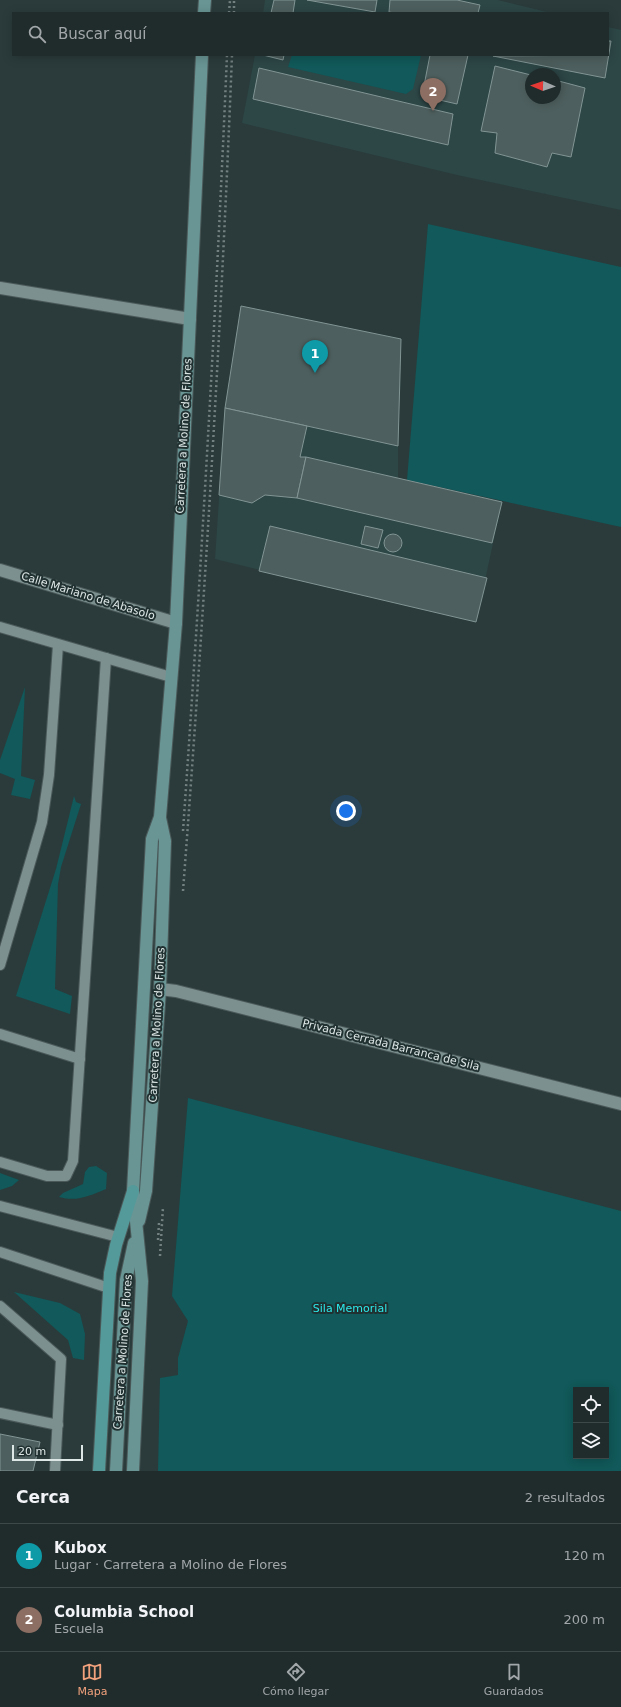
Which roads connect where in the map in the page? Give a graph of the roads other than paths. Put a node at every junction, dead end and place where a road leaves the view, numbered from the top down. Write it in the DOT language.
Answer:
graph roads {
  1 [pos="205,0"];
  2 [pos="204,12"];
  3 [pos="202,56"];
  4 [pos="0,288"];
  5 [pos="190,319"];
  6 [pos="0,570"];
  7 [pos="176,623"];
  8 [pos="0,627"];
  9 [pos="58,645"];
  10 [pos="106,658"];
  11 [pos="171,677"];
  12 [pos="160,817"];
  13 [pos="0,965"];
  14 [pos="160,989"];
  15 [pos="0,1034"];
  16 [pos="80,1059"];
  17 [pos="621,1104"];
  18 [pos="0,1162"];
  19 [pos="133,1191"];
  20 [pos="0,1206"];
  21 [pos="136,1233"];
  22 [pos="118,1237"];
  23 [pos="0,1252"];
  24 [pos="109,1288"];
  25 [pos="0,1306"];
  26 [pos="0,1413"];
  27 [pos="58,1425"];
  28 [pos="55,1471"];
  29 [pos="99,1471"];
  30 [pos="116,1471"];
  31 [pos="133,1471"];
  1 -- 2 [label="main road"];
  3 -- 5 [label="main road, Carretera a Molino de Flores"];
  4 -- 5 [label="street"];
  5 -- 7 [label="main road, Carretera a Molino de Flores"];
  6 -- 7 [label="street, Calle Mariano de Abasolo"];
  7 -- 11 [label="main road, Carretera a Molino de Flores"];
  8 -- 9 [label="lane"];
  9 -- 10 [label="lane"];
  9 -- 13 [label="lane"];
  10 -- 11 [label="lane"];
  10 -- 16 [label="lane"];
  11 -- 12 [label="main road, Carretera a Molino de Flores"];
  12 -- 14 [label="main road, Carretera a Molino de Flores"];
  12 -- 19 [label="main road, Carretera a Molino de Flores"];
  14 -- 17 [label="street, Privada Cerrada Barranca de Sila"];
  14 -- 21 [label="main road, Carretera a Molino de Flores"];
  15 -- 16 [label="lane"];
  16 -- 18 [label="lane"];
  19 -- 21 [label="main road, Carretera a Molino de Flores"];
  19 -- 22 [label="main road"];
  20 -- 22 [label="lane"];
  21 -- 30 [label="main road, Carretera a Molino de Flores"];
  21 -- 31 [label="main road, Carretera a Molino de Flores"];
  22 -- 24 [label="main road"];
  23 -- 24 [label="lane"];
  24 -- 29 [label="main road"];
  25 -- 27 [label="lane"];
  26 -- 27 [label="lane"];
  27 -- 28 [label="lane"];
}
